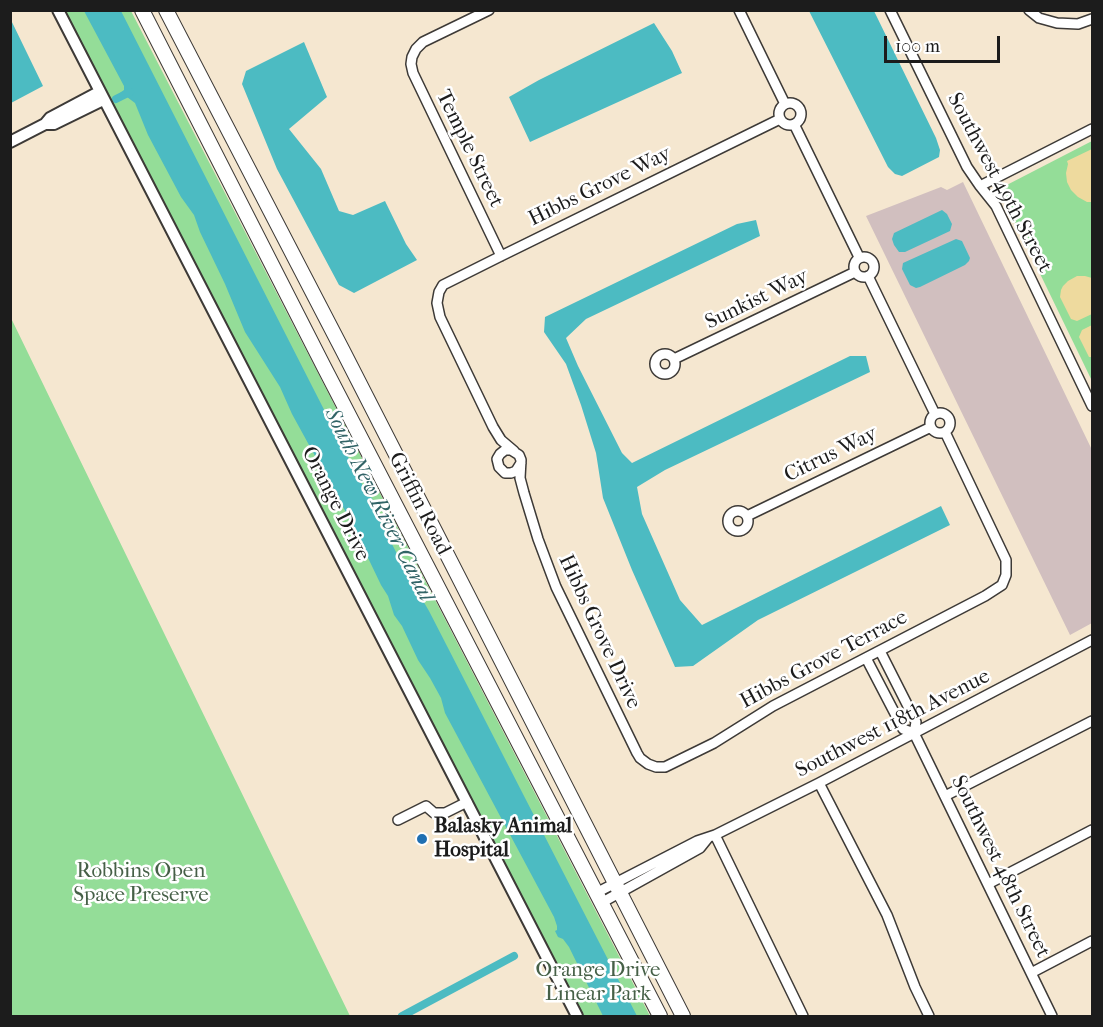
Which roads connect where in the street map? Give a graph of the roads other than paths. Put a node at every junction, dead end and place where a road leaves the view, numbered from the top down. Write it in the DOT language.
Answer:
graph roads {
  1 [pos="58,10"];
  2 [pos="142,10"];
  3 [pos="166,10"];
  4 [pos="489,10"];
  5 [pos="739,10"];
  6 [pos="890,10"];
  7 [pos="1029,10"];
  8 [pos="1092,19"];
  9 [pos="164,54"];
  10 [pos="189,54"];
  11 [pos="176,78"];
  12 [pos="204,82"];
  13 [pos="101,96"];
  14 [pos="785,104"];
  15 [pos="780,119"];
  16 [pos="794,124"];
  17 [pos="1092,129"];
  18 [pos="10,142"];
  19 [pos="980,186"];
  20 [pos="501,255"];
  21 [pos="859,257"];
  22 [pos="855,272"];
  23 [pos="868,276"];
  24 [pos="674,359"];
  25 [pos="1092,406"];
  26 [pos="935,414"];
  27 [pos="493,427"];
  28 [pos="931,427"];
  29 [pos="945,432"];
  30 [pos="514,451"];
  31 [pos="498,459"];
  32 [pos="521,463"];
  33 [pos="503,472"];
  34 [pos="527,505"];
  35 [pos="747,516"];
  36 [pos="1092,640"];
  37 [pos="880,651"];
  38 [pos="866,658"];
  39 [pos="1092,721"];
  40 [pos="914,733"];
  41 [pos="652,766"];
  42 [pos="819,783"];
  43 [pos="945,796"];
  44 [pos="466,802"];
  45 [pos="398,820"];
  46 [pos="1092,830"];
  47 [pos="712,837"];
  48 [pos="988,884"];
  49 [pos="617,888"];
  50 [pos="599,898"];
  51 [pos="1092,941"];
  52 [pos="1031,973"];
  53 [pos="577,1017"];
  54 [pos="660,1017"];
  55 [pos="683,1017"];
  56 [pos="803,1017"];
  57 [pos="929,1017"];
  58 [pos="1052,1017"];
  1 -- 13 [label="street, Orange Drive"];
  2 -- 9 [label="main road, Griffin Road"];
  3 -- 10 [label="main road, Griffin Road"];
  4 -- 20 [label="street, Temple Street"];
  5 -- 14 [label="street"];
  6 -- 19 [label="street, Southwest 49th Street"];
  7 -- 8 [label="street"];
  9 -- 10 [label="main road"];
  9 -- 11 [label="main road, Griffin Road"];
  10 -- 12 [label="main road, Griffin Road"];
  11 -- 12 [label="main road"];
  11 -- 50 [label="main road, Griffin Road"];
  12 -- 49 [label="main road, Griffin Road"];
  13 -- 18 [label="street"];
  13 -- 44 [label="street, Orange Drive"];
  14 -- 15 [label="street"];
  14 -- 16 [label="street"];
  15 -- 16 [label="street"];
  15 -- 20 [label="street, Hibbs Grove Way"];
  16 -- 21 [label="street"];
  17 -- 19 [label="street"];
  19 -- 25 [label="street, Southwest 49th Street"];
  20 -- 27 [label="street, Hibbs Grove Way"];
  21 -- 22 [label="street"];
  21 -- 23 [label="street"];
  22 -- 23 [label="street"];
  22 -- 24 [label="street, Sunkist Way"];
  23 -- 26 [label="street"];
  26 -- 28 [label="street"];
  26 -- 29 [label="street"];
  27 -- 30 [label="street"];
  27 -- 31 [label="street"];
  28 -- 29 [label="street"];
  28 -- 35 [label="street, Citrus Way"];
  29 -- 37 [label="street, Hibbs Grove Terrace"];
  30 -- 31 [label="street"];
  30 -- 32 [label="street"];
  31 -- 33 [label="street"];
  32 -- 33 [label="street"];
  32 -- 34 [label="street, Hibbs Grove Drive"];
  33 -- 34 [label="street, Hibbs Grove Drive"];
  34 -- 41 [label="street, Hibbs Grove Drive"];
  36 -- 40 [label="street, Southwest 118th Avenue"];
  37 -- 38 [label="street, Hibbs Grove Terrace"];
  37 -- 40 [label="street, Southwest 48th Street"];
  38 -- 40 [label="street, Southwest 48th Street"];
  38 -- 41 [label="street, Hibbs Grove Terrace"];
  39 -- 43 [label="street"];
  40 -- 42 [label="street, Southwest 118th Avenue"];
  40 -- 43 [label="street, Southwest 48th Street"];
  42 -- 47 [label="street, Southwest 118th Avenue"];
  42 -- 57 [label="street"];
  43 -- 48 [label="street, Southwest 48th Street"];
  44 -- 45 [label="street"];
  44 -- 53 [label="street, Orange Drive"];
  46 -- 48 [label="street"];
  47 -- 49 [label="street, Southwest 118th Avenue"];
  47 -- 56 [label="street"];
  48 -- 52 [label="street, Southwest 48th Street"];
  49 -- 50 [label="street, Southwest 118th Avenue"];
  49 -- 55 [label="main road, Griffin Road"];
  50 -- 54 [label="main road, Griffin Road"];
  51 -- 52 [label="street"];
  52 -- 58 [label="street, Southwest 48th Street"];
}
